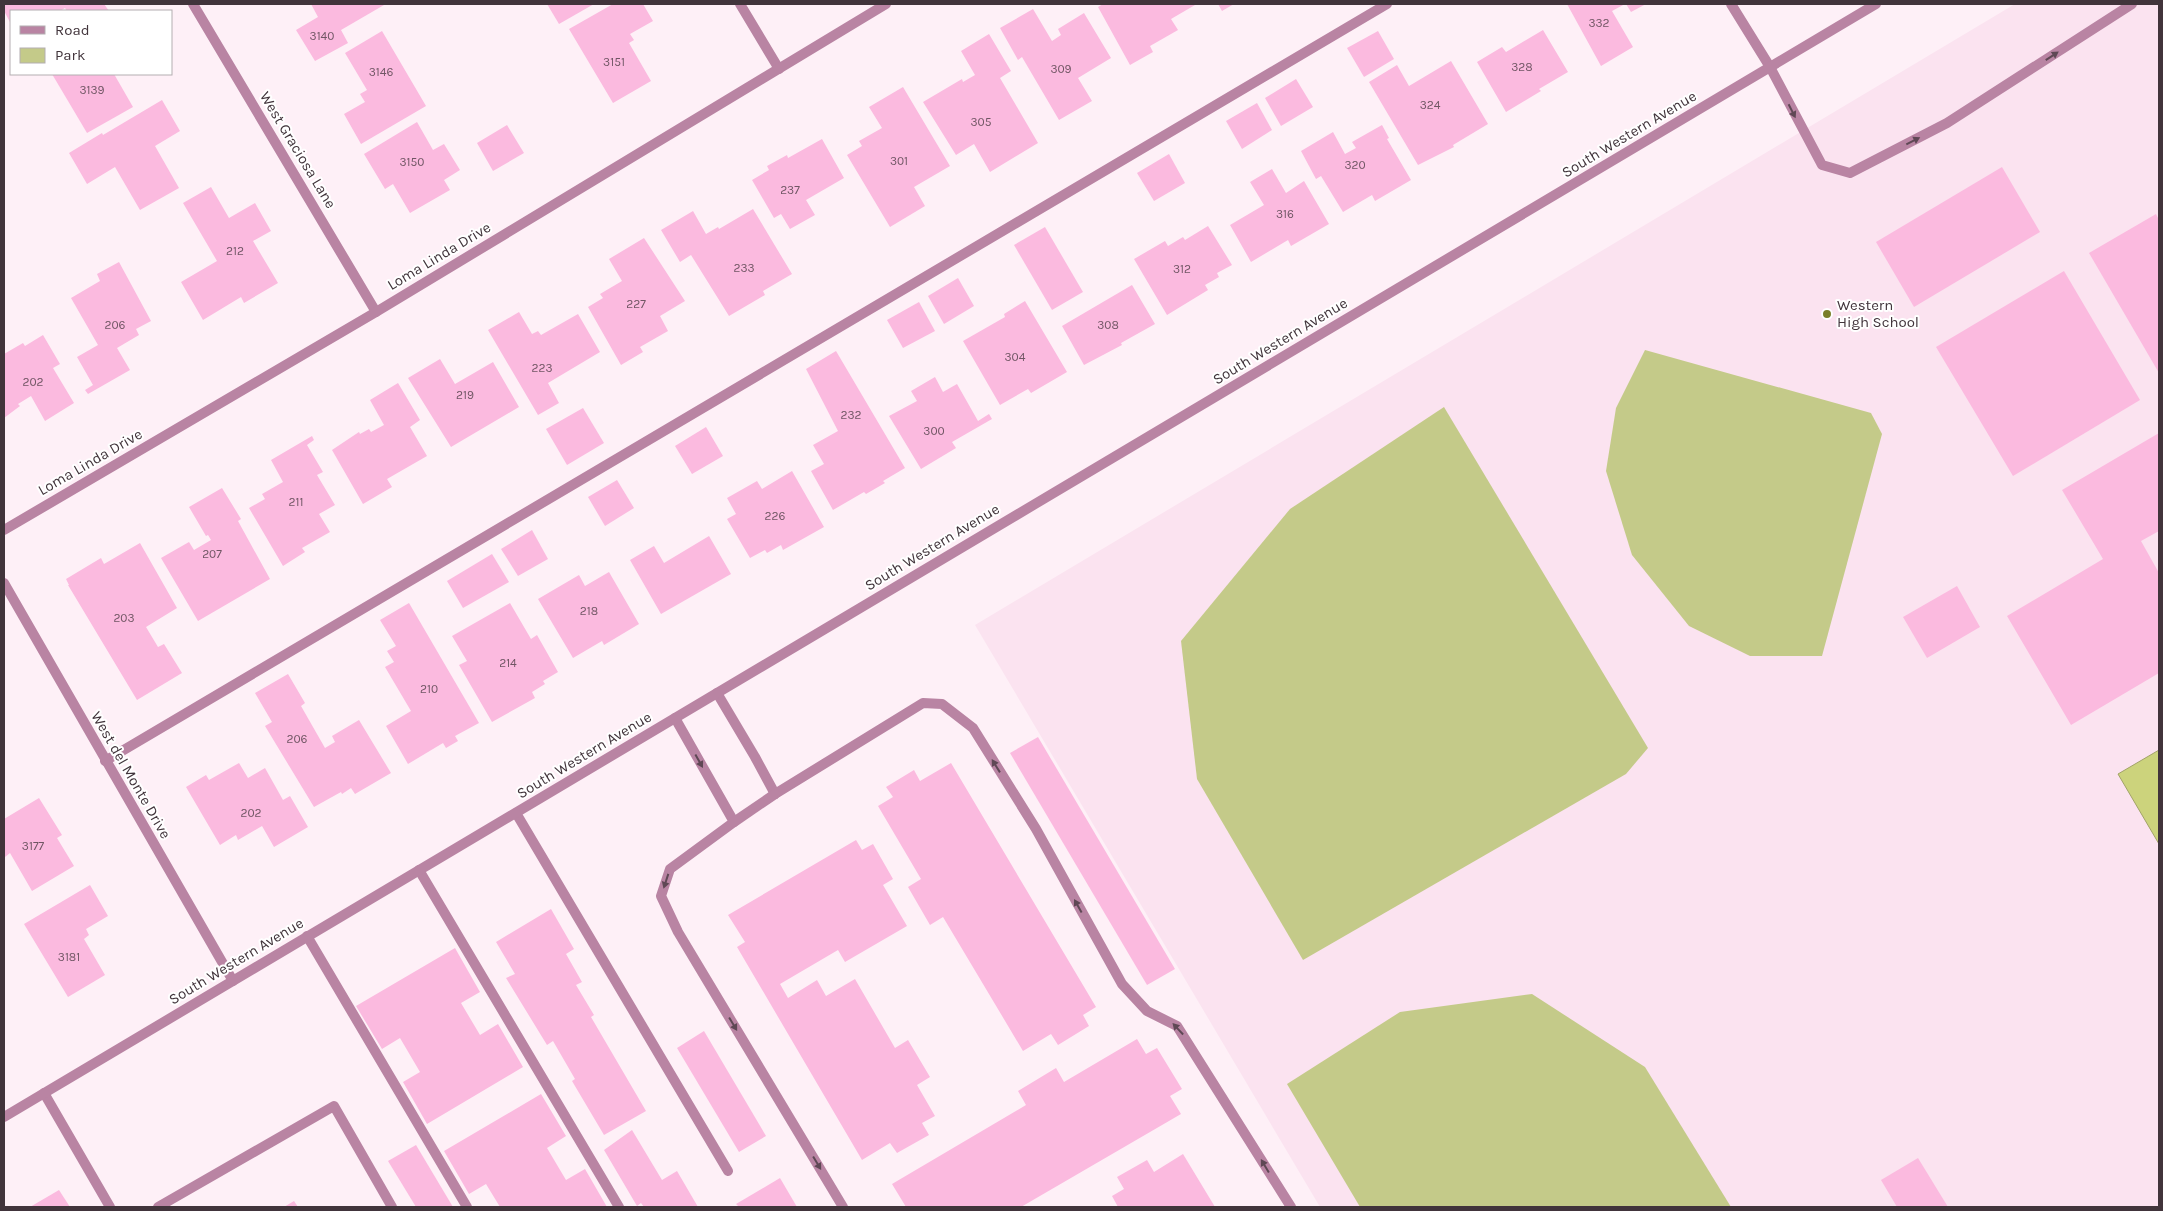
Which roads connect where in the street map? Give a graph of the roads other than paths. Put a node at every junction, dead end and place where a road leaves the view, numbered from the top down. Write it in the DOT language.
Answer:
graph roads {
  1 [pos="193,4"];
  2 [pos="740,4"];
  3 [pos="886,4"];
  4 [pos="1387,4"];
  5 [pos="1732,4"];
  6 [pos="1876,4"];
  7 [pos="2132,4"];
  8 [pos="1770,67"];
  9 [pos="779,69"];
  10 [pos="376,312"];
  11 [pos="4,530"];
  12 [pos="4,583"];
  13 [pos="717,693"];
  14 [pos="675,718"];
  15 [pos="105,761"];
  16 [pos="775,794"];
  17 [pos="516,813"];
  18 [pos="734,822"];
  19 [pos="419,870"];
  20 [pos="307,936"];
  21 [pos="233,981"];
  22 [pos="44,1093"];
  23 [pos="4,1116"];
  24 [pos="728,1171"];
  25 [pos="110,1207"];
  26 [pos="158,1207"];
  27 [pos="392,1207"];
  28 [pos="467,1207"];
  29 [pos="619,1207"];
  30 [pos="843,1207"];
  31 [pos="1291,1207"];
  1 -- 10 [label="street, West Graciosa Lane"];
  2 -- 9 [label="street"];
  3 -- 9 [label="street, Loma Linda Drive"];
  4 -- 15 [label="street"];
  5 -- 8 [label="street"];
  6 -- 8 [label="street, South Western Avenue"];
  8 -- 7 [label="street, one-way"];
  8 -- 13 [label="street, South Western Avenue"];
  9 -- 10 [label="street, Loma Linda Drive"];
  10 -- 11 [label="street, Loma Linda Drive"];
  12 -- 15 [label="street, West del Monte Drive"];
  13 -- 14 [label="street, South Western Avenue"];
  13 -- 16 [label="street"];
  14 -- 17 [label="street, South Western Avenue"];
  14 -- 18 [label="street, one-way"];
  15 -- 21 [label="street, West del Monte Drive"];
  16 -- 18 [label="street"];
  31 -- 16 [label="street, one-way"];
  17 -- 19 [label="street, South Western Avenue"];
  17 -- 24 [label="street"];
  18 -- 30 [label="street, one-way"];
  19 -- 20 [label="street, South Western Avenue"];
  19 -- 29 [label="street"];
  20 -- 21 [label="street, South Western Avenue"];
  20 -- 28 [label="street"];
  21 -- 22 [label="street, South Western Avenue"];
  22 -- 23 [label="street, South Western Avenue"];
  22 -- 25 [label="street"];
  26 -- 27 [label="street"];
}
